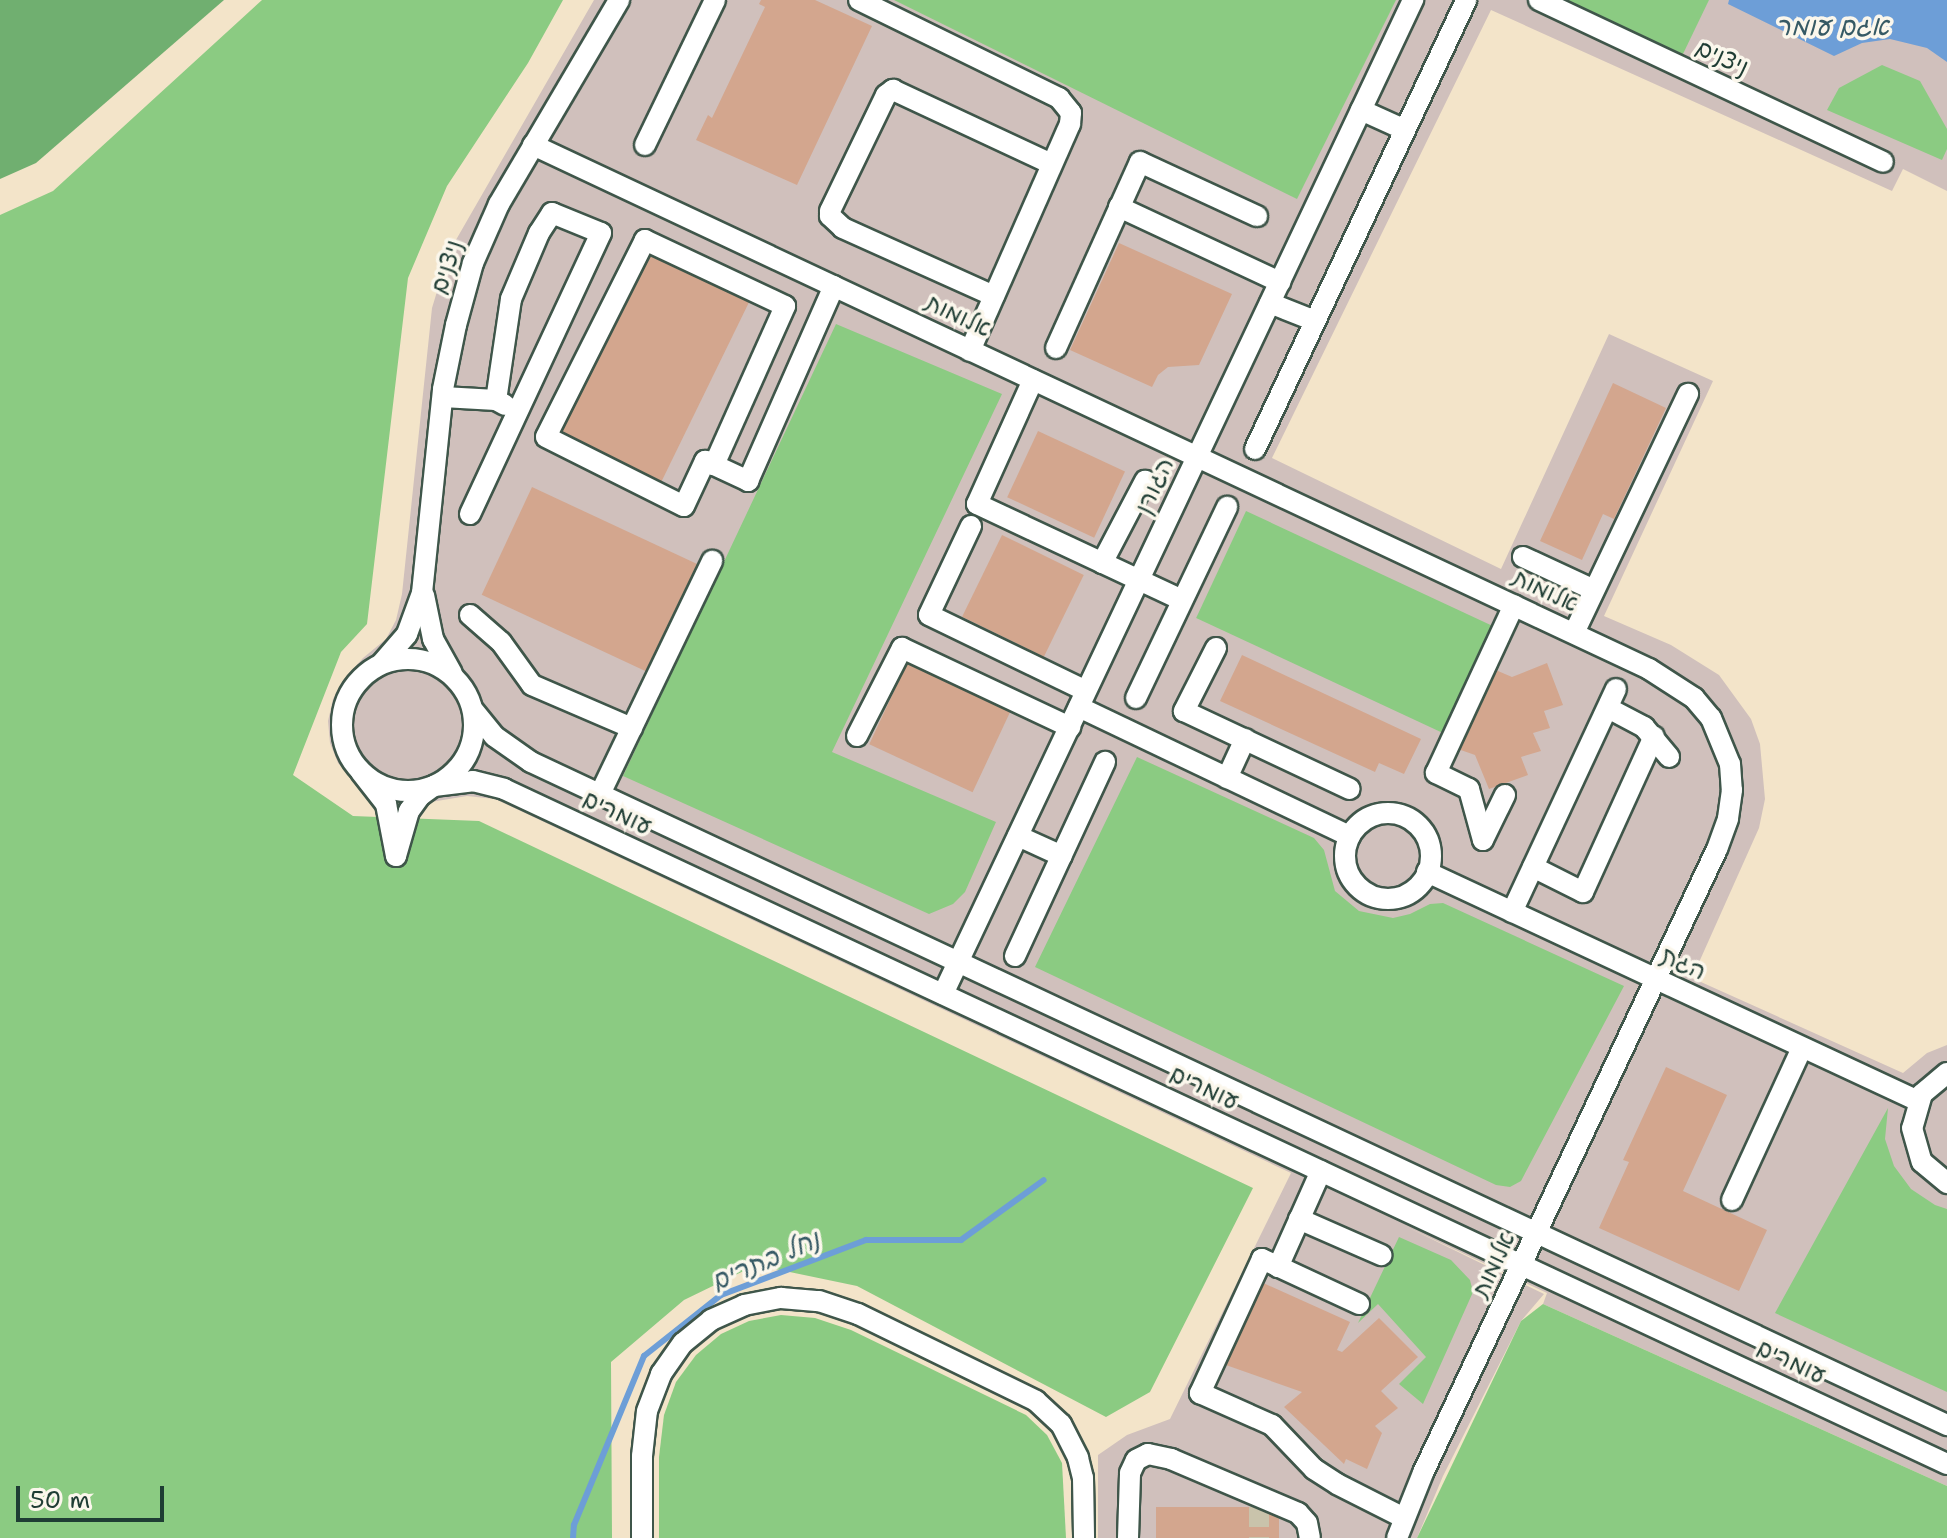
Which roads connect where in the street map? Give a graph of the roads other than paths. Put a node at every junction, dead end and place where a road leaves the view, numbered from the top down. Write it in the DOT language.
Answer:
graph roads {
  1 [pos="619,0"];
  2 [pos="715,0"];
  3 [pos="859,0"];
  4 [pos="1413,0"];
  5 [pos="1466,0"];
  6 [pos="1539,0"];
  7 [pos="1361,110"];
  8 [pos="1405,130"];
  9 [pos="533,145"];
  10 [pos="645,145"];
  11 [pos="1883,162"];
  12 [pos="1052,164"];
  13 [pos="1119,207"];
  14 [pos="1257,216"];
  15 [pos="1280,282"];
  16 [pos="834,286"];
  17 [pos="994,296"];
  18 [pos="1270,303"];
  19 [pos="1315,321"];
  20 [pos="1056,348"];
  21 [pos="970,351"];
  22 [pos="759,364"];
  23 [pos="793,379"];
  24 [pos="1033,380"];
  25 [pos="1688,394"];
  26 [pos="443,397"];
  27 [pos="496,400"];
  28 [pos="517,412"];
  29 [pos="1255,449"];
  30 [pos="1197,457"];
  31 [pos="714,465"];
  32 [pos="1145,481"];
  33 [pos="1227,507"];
  34 [pos="470,514"];
  35 [pos="971,526"];
  36 [pos="1523,557"];
  37 [pos="712,561"];
  38 [pos="1102,563"];
  39 [pos="1139,580"];
  40 [pos="424,583"];
  41 [pos="1594,590"];
  42 [pos="1182,600"];
  43 [pos="1514,605"];
  44 [pos="470,615"];
  45 [pos="1574,633"];
  46 [pos="1216,648"];
  47 [pos="382,663"];
  48 [pos="455,678"];
  49 [pos="1136,698"];
  50 [pos="1083,699"];
  51 [pos="474,711"];
  52 [pos="1070,727"];
  53 [pos="632,728"];
  54 [pos="857,736"];
  55 [pos="1654,736"];
  56 [pos="1245,739"];
  57 [pos="1669,757"];
  58 [pos="1105,762"];
  59 [pos="361,772"];
  60 [pos="1227,778"];
  61 [pos="434,786"];
  62 [pos="1350,789"];
  63 [pos="600,794"];
  64 [pos="1505,795"];
  65 [pos="1018,836"];
  66 [pos="1350,836"];
  67 [pos="1062,856"];
  68 [pos="1533,867"];
  69 [pos="1427,872"];
  70 [pos="1512,912"];
  71 [pos="1015,956"];
  72 [pos="958,962"];
  73 [pos="1655,980"];
  74 [pos="943,994"];
  75 [pos="1802,1048"];
  76 [pos="1947,1073"];
  77 [pos="1918,1101"];
  78 [pos="1321,1171"];
  79 [pos="1947,1183"];
  80 [pos="1732,1200"];
  81 [pos="1299,1219"];
  82 [pos="1537,1233"];
  83 [pos="1381,1255"];
  84 [pos="1523,1265"];
  85 [pos="1278,1267"];
  86 [pos="1359,1304"];
  87 [pos="1947,1425"];
  88 [pos="1947,1464"];
  89 [pos="1404,1518"];
  90 [pos="642,1538"];
  91 [pos="1084,1538"];
  92 [pos="1128,1538"];
  93 [pos="1310,1538"];
  94 [pos="1397,1538"];
  1 -- 9 [label="street, ניצנים"];
  2 -- 10 [label="street"];
  3 -- 12 [label="street"];
  4 -- 7 [label="street, הגורן"];
  5 -- 8 [label="street"];
  6 -- 11 [label="street, ניצנים"];
  7 -- 8 [label="street"];
  7 -- 15 [label="street, הגורן"];
  8 -- 19 [label="street"];
  9 -- 16 [label="street, אלומות"];
  9 -- 26 [label="street, ניצנים"];
  12 -- 17 [label="street"];
  12 -- 17 [label="street"];
  13 -- 14 [label="street"];
  13 -- 15 [label="street"];
  13 -- 20 [label="street"];
  15 -- 18 [label="street, הגורן"];
  16 -- 21 [label="street, אלומות"];
  16 -- 23 [label="street"];
  17 -- 21 [label="street"];
  18 -- 19 [label="street"];
  18 -- 30 [label="street, הגורן"];
  19 -- 29 [label="street"];
  21 -- 24 [label="street, אלומות"];
  22 -- 23 [label="street"];
  22 -- 31 [label="street"];
  22 -- 31 [label="street"];
  23 -- 31 [label="street"];
  24 -- 30 [label="street, אלומות"];
  24 -- 38 [label="street"];
  25 -- 41 [label="street"];
  26 -- 27 [label="street"];
  26 -- 40 [label="street, ניצנים"];
  27 -- 28 [label="street"];
  27 -- 28 [label="street"];
  28 -- 34 [label="street"];
  30 -- 39 [label="street, הגורן"];
  30 -- 43 [label="street, אלומות"];
  32 -- 38 [label="street"];
  33 -- 42 [label="street"];
  35 -- 50 [label="street"];
  36 -- 41 [label="street"];
  37 -- 53 [label="street"];
  38 -- 39 [label="street"];
  39 -- 42 [label="street"];
  39 -- 50 [label="street, הגורן"];
  40 -- 47 [label="street, ניצנים"];
  40 -- 48 [label="street, ניצנים"];
  41 -- 45 [label="street"];
  42 -- 49 [label="street"];
  43 -- 45 [label="street, אלומות"];
  43 -- 64 [label="street"];
  44 -- 53 [label="street"];
  45 -- 73 [label="street, אלומות"];
  46 -- 56 [label="street"];
  47 -- 48 [label="street"];
  47 -- 59 [label="street"];
  48 -- 51 [label="street"];
  50 -- 52 [label="street, הגורן"];
  50 -- 60 [label="street"];
  51 -- 61 [label="street"];
  51 -- 63 [label="street, עומרים"];
  52 -- 54 [label="street"];
  52 -- 65 [label="street, הגורן"];
  53 -- 63 [label="street"];
  55 -- 57 [label="street"];
  55 -- 68 [label="street"];
  55 -- 68 [label="street"];
  56 -- 60 [label="street"];
  56 -- 62 [label="street"];
  58 -- 67 [label="street"];
  59 -- 61 [label="street"];
  59 -- 61 [label="street"];
  60 -- 66 [label="street"];
  61 -- 74 [label="street, עומרים"];
  63 -- 72 [label="street, עומרים"];
  65 -- 67 [label="street"];
  65 -- 72 [label="street, הגורן"];
  66 -- 69 [label="street"];
  66 -- 69 [label="street"];
  67 -- 71 [label="street"];
  68 -- 70 [label="street"];
  69 -- 70 [label="street, הגת"];
  70 -- 73 [label="street, הגת"];
  72 -- 74 [label="street, הגורן"];
  72 -- 82 [label="street, עומרים"];
  73 -- 75 [label="street, הגת"];
  73 -- 82 [label="street, אלומות"];
  74 -- 78 [label="street, עומרים"];
  75 -- 77 [label="street, הגת"];
  75 -- 80 [label="street"];
  76 -- 77 [label="street"];
  77 -- 79 [label="street"];
  78 -- 81 [label="street"];
  78 -- 84 [label="street, עומרים"];
  81 -- 83 [label="street"];
  81 -- 85 [label="street"];
  82 -- 84 [label="street, אלומות"];
  82 -- 87 [label="street, עומרים"];
  84 -- 88 [label="street, עומרים"];
  84 -- 89 [label="street, אלומות"];
  85 -- 86 [label="street"];
  85 -- 89 [label="street"];
  89 -- 94 [label="street, אלומות"];
  90 -- 91 [label="street"];
  92 -- 93 [label="street"];
}
